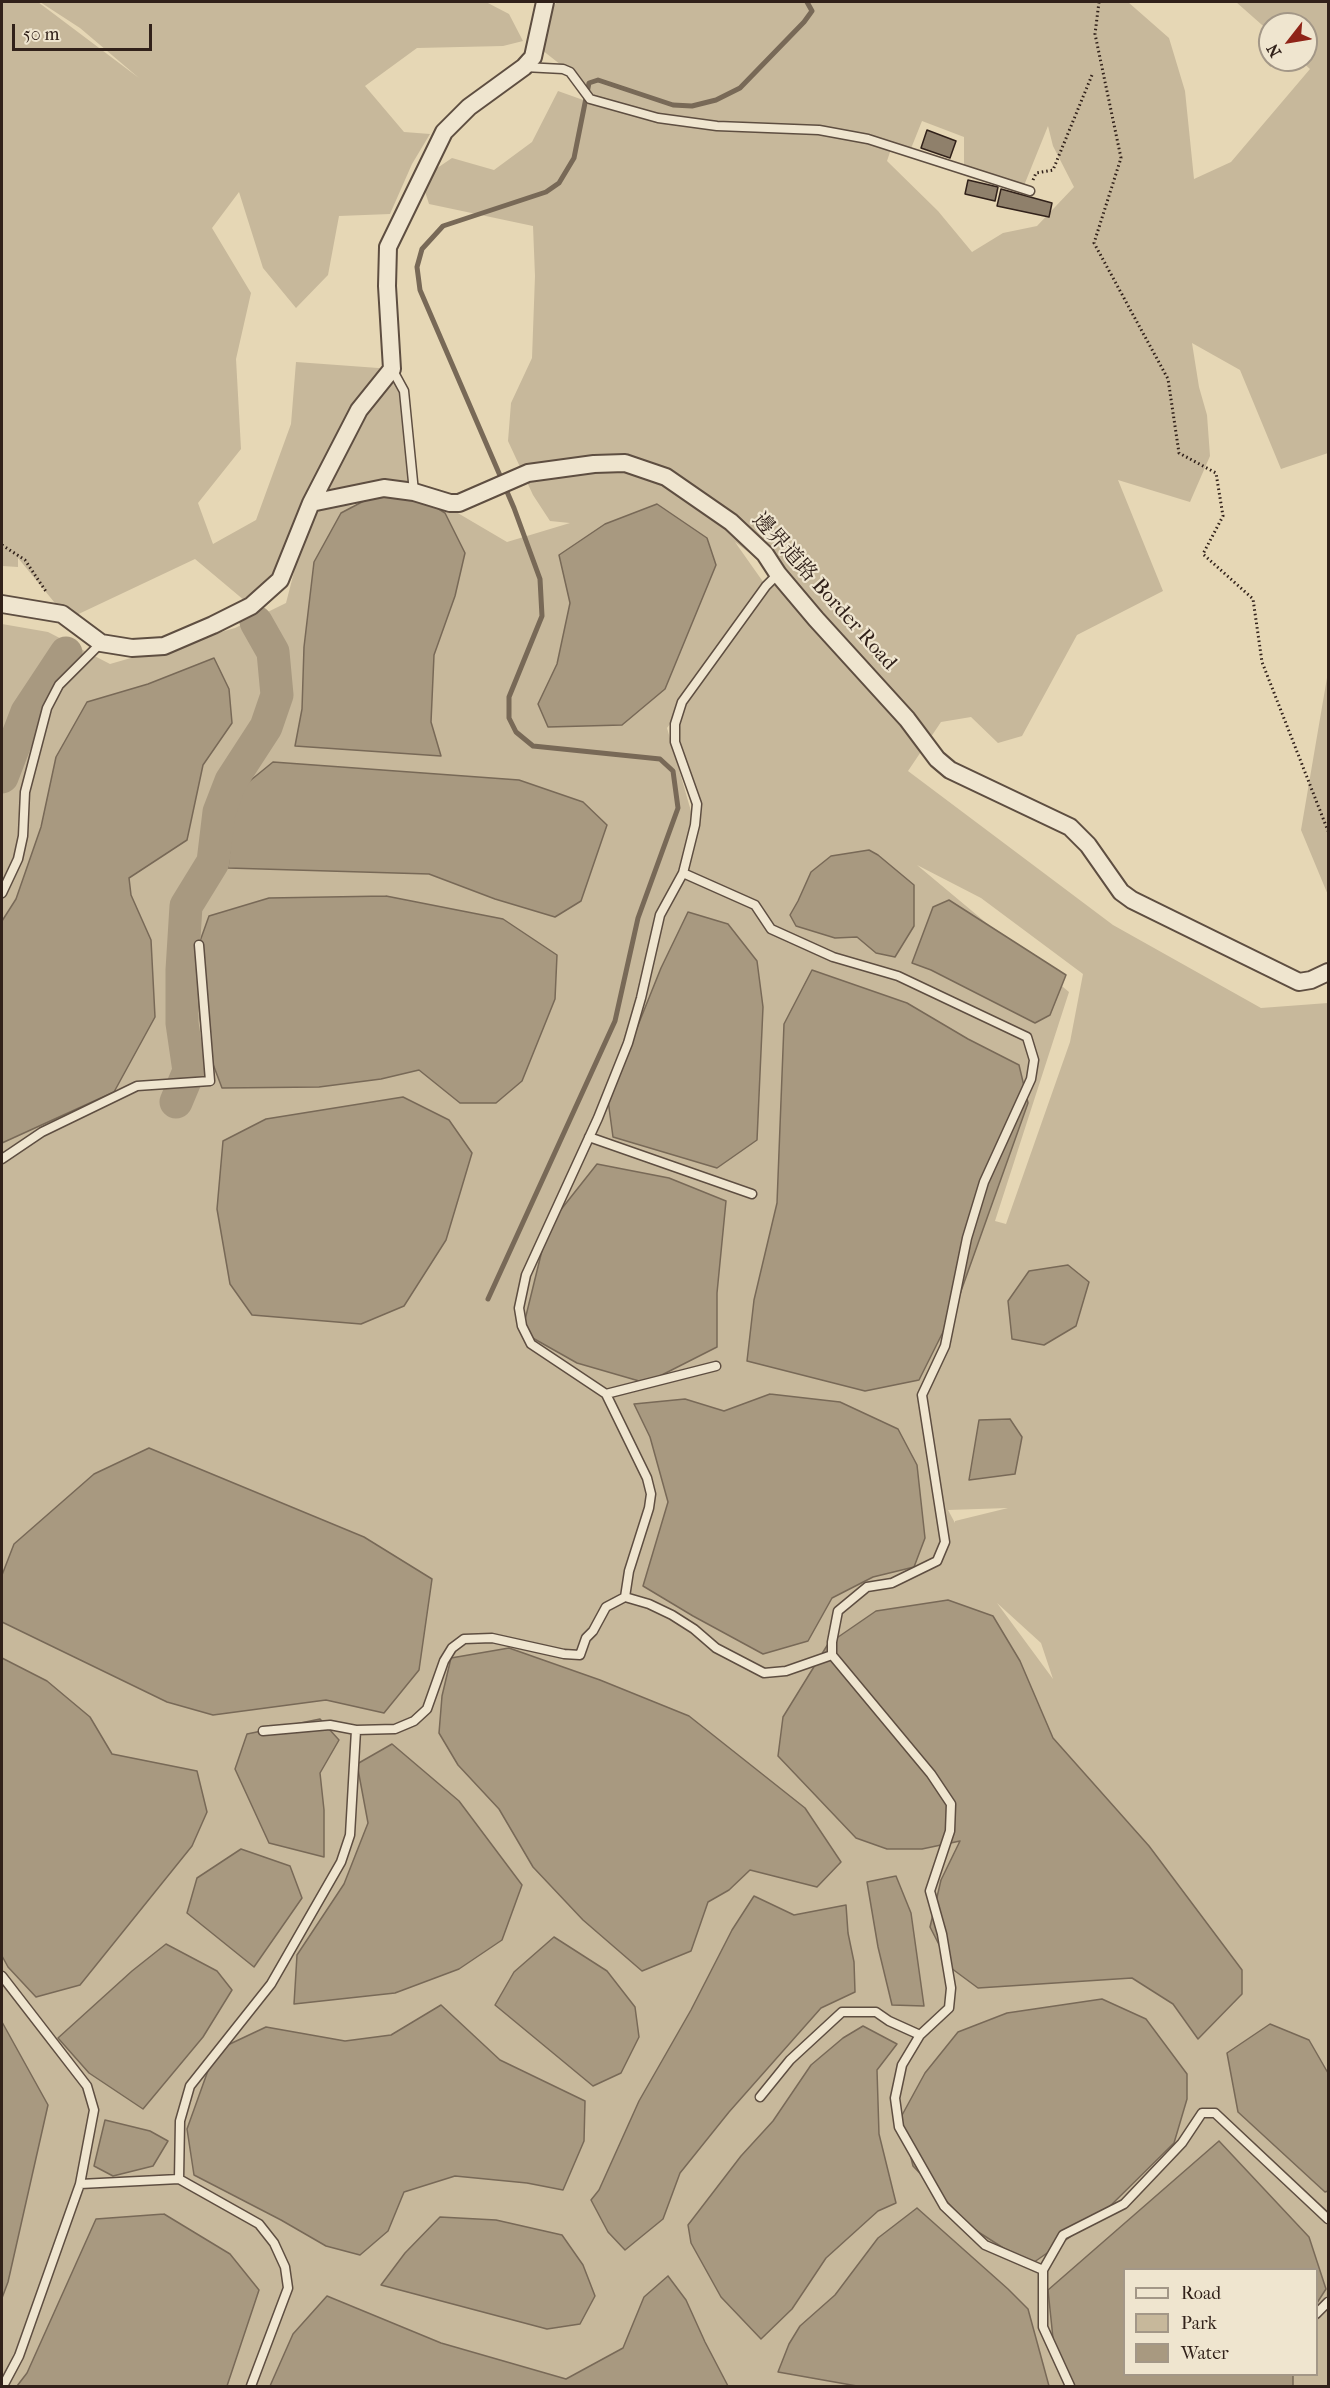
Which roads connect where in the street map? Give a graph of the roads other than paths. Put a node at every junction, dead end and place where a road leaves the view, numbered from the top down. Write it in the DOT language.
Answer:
graph roads {
  1 [pos="545,2"];
  2 [pos="524,67"];
  3 [pos="1030,190"];
  4 [pos="392,369"];
  5 [pos="414,492"];
  6 [pos="311,503"];
  7 [pos="778,574"];
  8 [pos="2,604"];
  9 [pos="101,643"];
  10 [pos="683,873"];
  11 [pos="2,892"];
  12 [pos="199,945"];
  13 [pos="1329,972"];
  14 [pos="589,1137"];
  15 [pos="2,1159"];
  16 [pos="752,1194"];
  17 [pos="716,1366"];
  18 [pos="606,1394"];
  19 [pos="625,1597"];
  20 [pos="832,1655"];
  21 [pos="356,1730"];
  22 [pos="263,1731"];
  23 [pos="2,1976"];
  24 [pos="920,2035"];
  25 [pos="760,2097"];
  26 [pos="179,2179"];
  27 [pos="80,2184"];
  28 [pos="1329,2219"];
  29 [pos="1043,2270"];
  30 [pos="1329,2301"];
  31 [pos="1318,2313"];
  32 [pos="3,2386"];
  33 [pos="251,2386"];
  34 [pos="1070,2386"];
  1 -- 2 [label="street"];
  2 -- 3 [label="lane"];
  2 -- 4 [label="street"];
  4 -- 5 [label="lane"];
  4 -- 6 [label="street"];
  5 -- 6 [label="street, 邊界道路 Border Road"];
  5 -- 7 [label="street, 邊界道路 Border Road"];
  6 -- 9 [label="street"];
  7 -- 10 [label="lane"];
  7 -- 13 [label="street, 邊界道路 Border Road"];
  8 -- 9 [label="street"];
  9 -- 11 [label="lane"];
  10 -- 14 [label="lane"];
  10 -- 20 [label="lane"];
  12 -- 15 [label="lane"];
  14 -- 16 [label="lane"];
  14 -- 18 [label="lane"];
  17 -- 18 [label="lane"];
  18 -- 19 [label="lane"];
  19 -- 20 [label="lane"];
  19 -- 21 [label="lane"];
  20 -- 24 [label="lane"];
  21 -- 22 [label="lane"];
  21 -- 26 [label="lane"];
  23 -- 27 [label="lane"];
  24 -- 25 [label="lane"];
  24 -- 29 [label="lane"];
  26 -- 27 [label="lane"];
  26 -- 33 [label="lane"];
  27 -- 32 [label="lane"];
  28 -- 29 [label="lane"];
  29 -- 34 [label="lane"];
  30 -- 31 [label="lane"];
}
